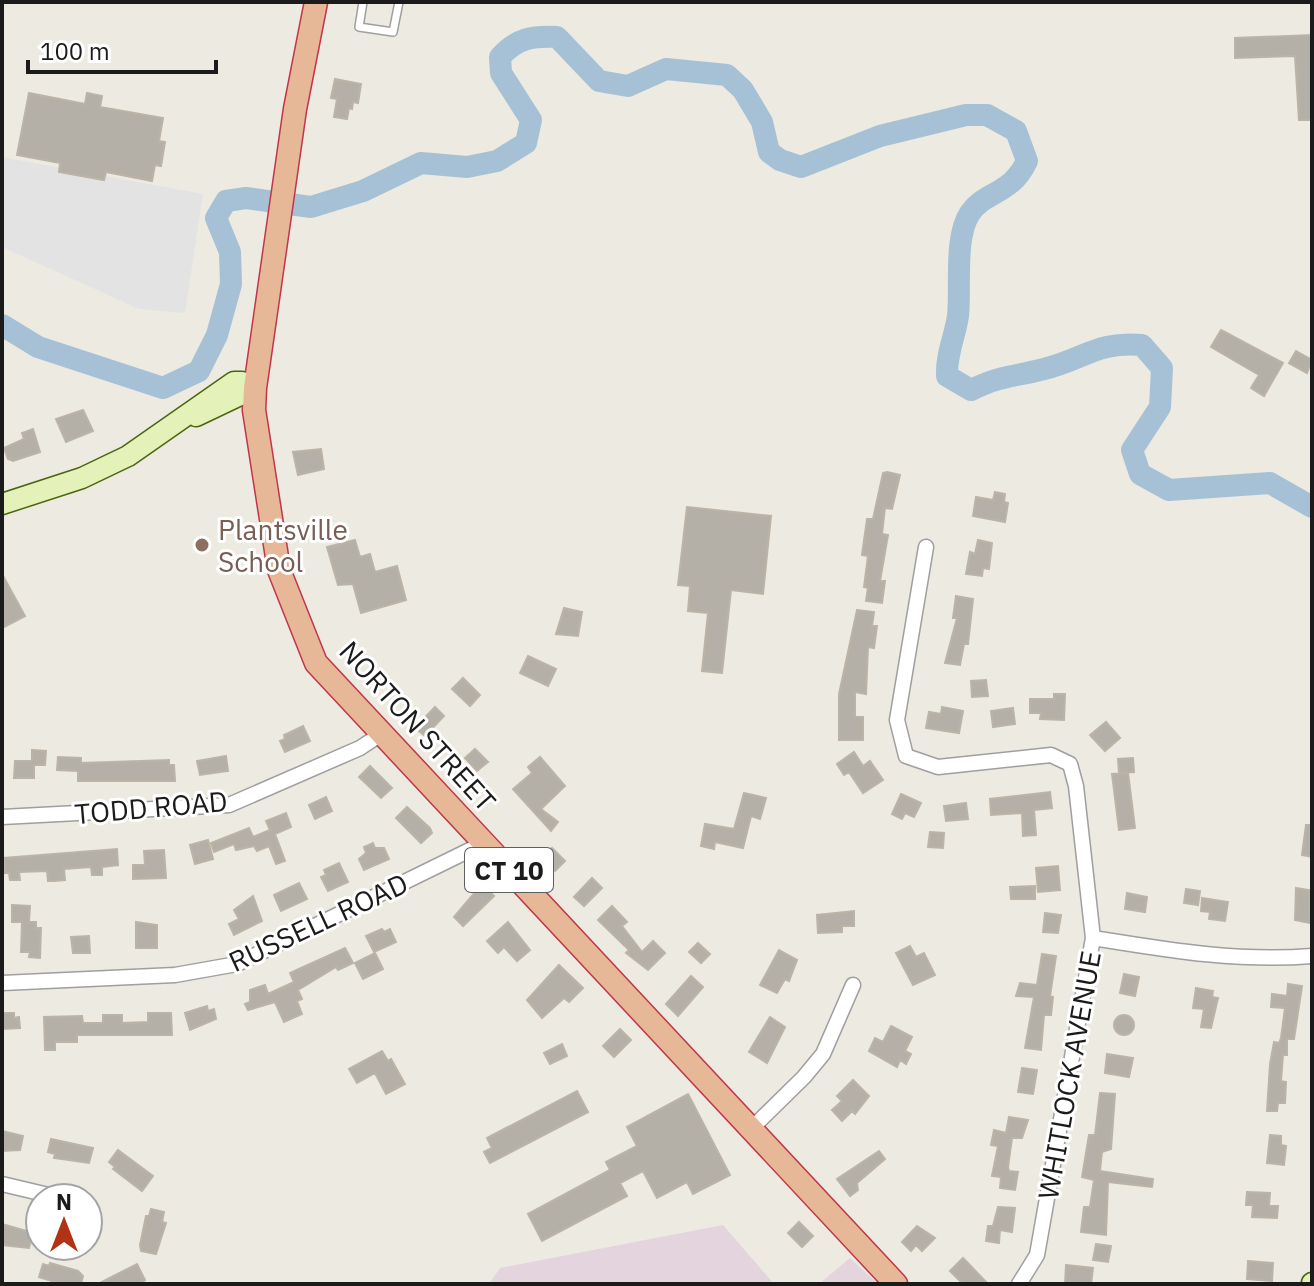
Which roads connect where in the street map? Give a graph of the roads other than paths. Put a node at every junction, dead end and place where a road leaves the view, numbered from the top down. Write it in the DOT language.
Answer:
graph roads {
  1 [pos="316,2"];
  2 [pos="363,2"];
  3 [pos="399,2"];
  4 [pos="255,388"];
  5 [pos="2,504"];
  6 [pos="926,547"];
  7 [pos="381,734"];
  8 [pos="2,817"];
  9 [pos="484,843"];
  10 [pos="1093,938"];
  11 [pos="1312,956"];
  12 [pos="2,983"];
  13 [pos="853,985"];
  14 [pos="752,1128"];
  15 [pos="2,1184"];
  16 [pos="24,1189"];
  17 [pos="896,1284"];
  18 [pos="1019,1284"];
  1 -- 4 [label="highway, CT 10"];
  2 -- 3 [label="lane"];
  4 -- 5 [label="main road"];
  4 -- 7 [label="highway, NORTON STREET / CT 10"];
  6 -- 10 [label="street, WHITLOCK AVENUE"];
  7 -- 8 [label="street, TODD ROAD"];
  7 -- 9 [label="highway, NORTON STREET / CT 10"];
  9 -- 12 [label="street, RUSSELL ROAD"];
  9 -- 14 [label="highway, NORTON STREET / CT 10"];
  10 -- 11 [label="street"];
  10 -- 18 [label="street, WHITLOCK AVENUE"];
  13 -- 14 [label="street"];
  14 -- 17 [label="highway, NORTON STREET / CT 10"];
  15 -- 16 [label="street"];
}
